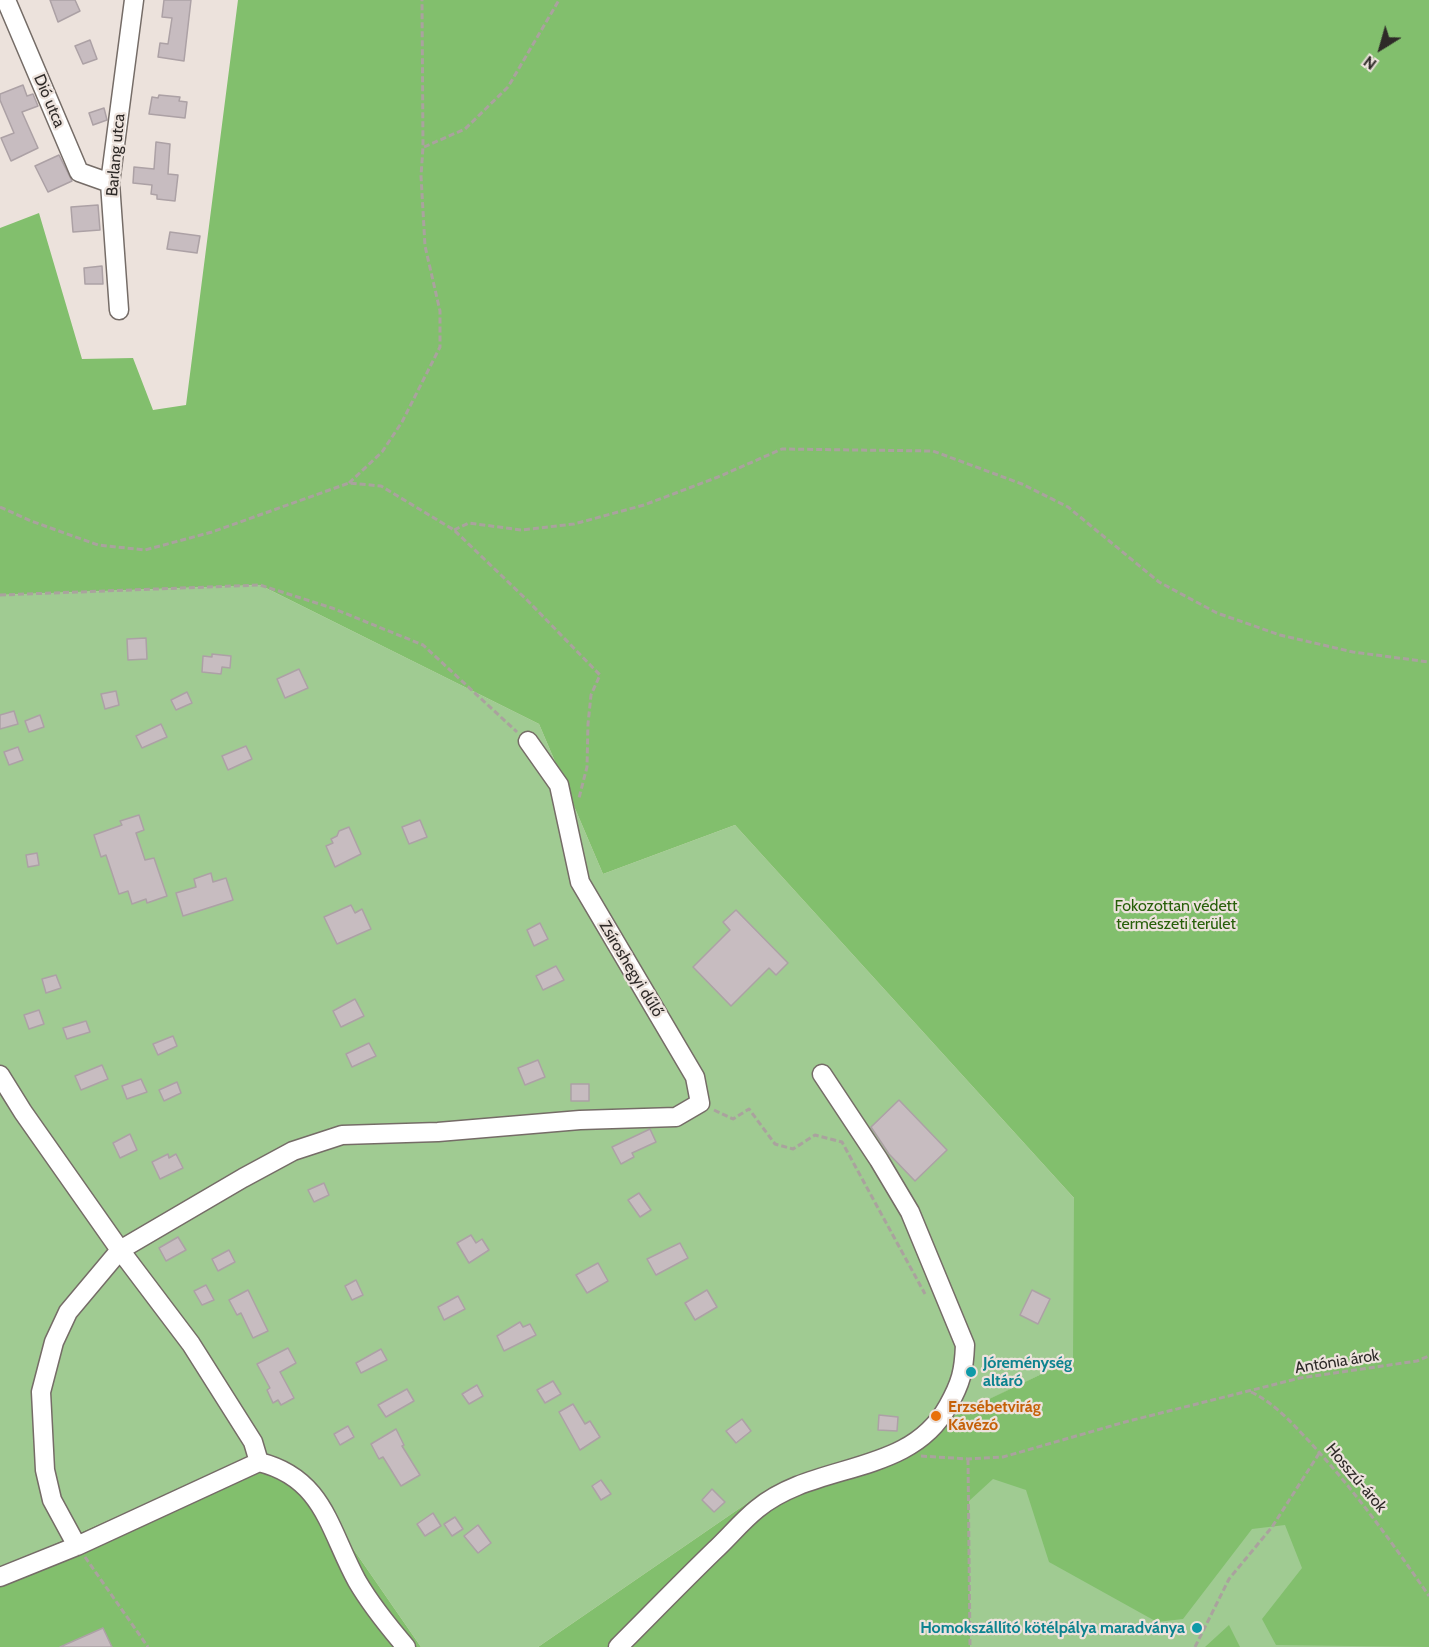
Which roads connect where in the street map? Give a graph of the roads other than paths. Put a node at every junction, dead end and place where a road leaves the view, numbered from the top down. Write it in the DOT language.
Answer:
graph roads {
  1 [pos="6,0"];
  2 [pos="134,0"];
  3 [pos="110,183"];
  4 [pos="118,310"];
  5 [pos="528,741"];
  6 [pos="822,1074"];
  7 [pos="0,1075"];
  8 [pos="120,1250"];
  9 [pos="259,1462"];
  10 [pos="77,1546"];
  11 [pos="0,1577"];
  12 [pos="406,1647"];
  13 [pos="618,1647"];
  1 -- 3 [label="street, Dió utca"];
  2 -- 3 [label="street, Barlang utca"];
  3 -- 4 [label="street, Barlang utca"];
  5 -- 8 [label="street, Zsíroshegyi dűlő"];
  6 -- 13 [label="street"];
  7 -- 8 [label="street"];
  8 -- 9 [label="street"];
  8 -- 10 [label="street"];
  9 -- 10 [label="street"];
  9 -- 12 [label="street"];
  10 -- 11 [label="street"];
}
